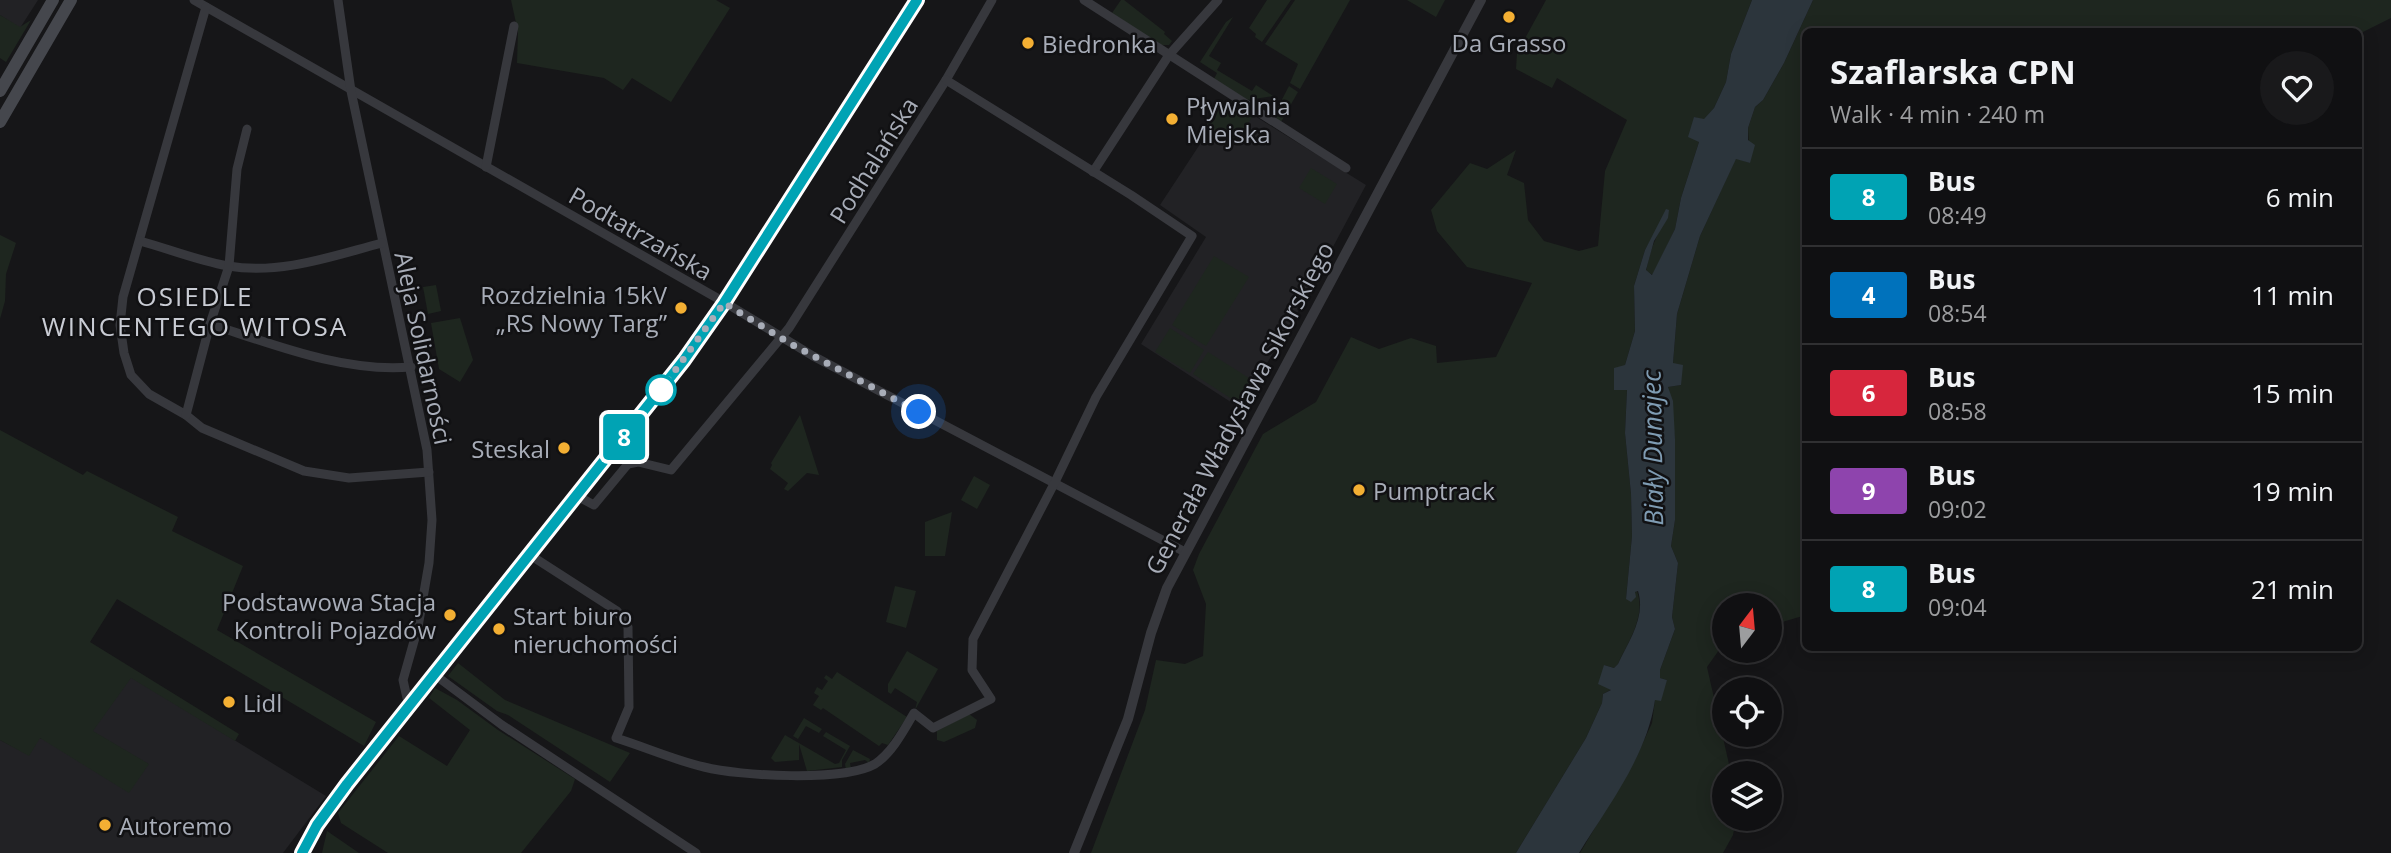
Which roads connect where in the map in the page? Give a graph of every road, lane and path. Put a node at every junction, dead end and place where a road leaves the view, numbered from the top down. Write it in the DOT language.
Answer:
graph roads {
  1 [pos="53,0"];
  2 [pos="71,0"];
  3 [pos="194,0"];
  4 [pos="338,0"];
  5 [pos="916,0"];
  6 [pos="992,0"];
  7 [pos="1084,0"];
  8 [pos="1218,0"];
  9 [pos="1481,0"];
  10 [pos="206,7"];
  11 [pos="514,26"];
  12 [pos="1169,55"];
  13 [pos="946,80"];
  14 [pos="0,90"];
  15 [pos="351,91"];
  16 [pos="0,122"];
  17 [pos="247,129"];
  18 [pos="486,167"];
  19 [pos="1346,167"];
  20 [pos="1093,173"];
  21 [pos="140,241"];
  22 [pos="382,243"];
  23 [pos="229,266"];
  24 [pos="724,303"];
  25 [pos="210,324"];
  26 [pos="781,338"];
  27 [pos="411,367"];
  28 [pos="186,415"];
  29 [pos="429,472"];
  30 [pos="1055,482"];
  31 [pos="577,496"];
  32 [pos="1185,552"];
  33 [pos="530,555"];
  34 [pos="435,675"];
  35 [pos="413,702"];
  36 [pos="312,835"];
  37 [pos="302,853"];
  38 [pos="311,853"];
  39 [pos="696,853"];
  40 [pos="1074,853"];
  1 -- 14 [label="main road"];
  2 -- 16 [label="main road"];
  3 -- 10 [label="street, Podtatrzańska"];
  4 -- 15 [label="street, Aleja Solidarności"];
  5 -- 24 [label="street"];
  6 -- 13 [label="street, Podhalańska"];
  7 -- 12 [label="street"];
  8 -- 12 [label="street"];
  9 -- 32 [label="street, Generała Władysława Sikorskiego"];
  10 -- 15 [label="street, Podtatrzańska"];
  10 -- 21 [label="street"];
  11 -- 18 [label="street"];
  12 -- 19 [label="street"];
  12 -- 20 [label="street"];
  13 -- 20 [label="street"];
  13 -- 26 [label="street, Podhalańska"];
  15 -- 18 [label="street, Podtatrzańska"];
  15 -- 22 [label="street, Aleja Solidarności"];
  17 -- 23 [label="street"];
  18 -- 24 [label="street, Podtatrzańska"];
  20 -- 30 [label="street"];
  21 -- 23 [label="street"];
  21 -- 28 [label="street"];
  22 -- 23 [label="street"];
  22 -- 27 [label="street, Aleja Solidarności"];
  23 -- 25 [label="street"];
  24 -- 26 [label="street, Podtatrzańska"];
  24 -- 31 [label="street"];
  25 -- 27 [label="street"];
  25 -- 28 [label="street"];
  26 -- 30 [label="street, Podtatrzańska"];
  26 -- 31 [label="street, Podhalańska"];
  27 -- 29 [label="street, Aleja Solidarności"];
  28 -- 29 [label="street"];
  29 -- 35 [label="street, Aleja Solidarności"];
  30 -- 32 [label="street, Podtatrzańska"];
  30 -- 33 [label="street"];
  31 -- 33 [label="street"];
  32 -- 40 [label="street, Generała Władysława Sikorskiego"];
  33 -- 34 [label="street"];
  34 -- 35 [label="street"];
  34 -- 39 [label="street"];
  35 -- 36 [label="street"];
  36 -- 37 [label="street"];
  36 -- 38 [label="street"];
}
